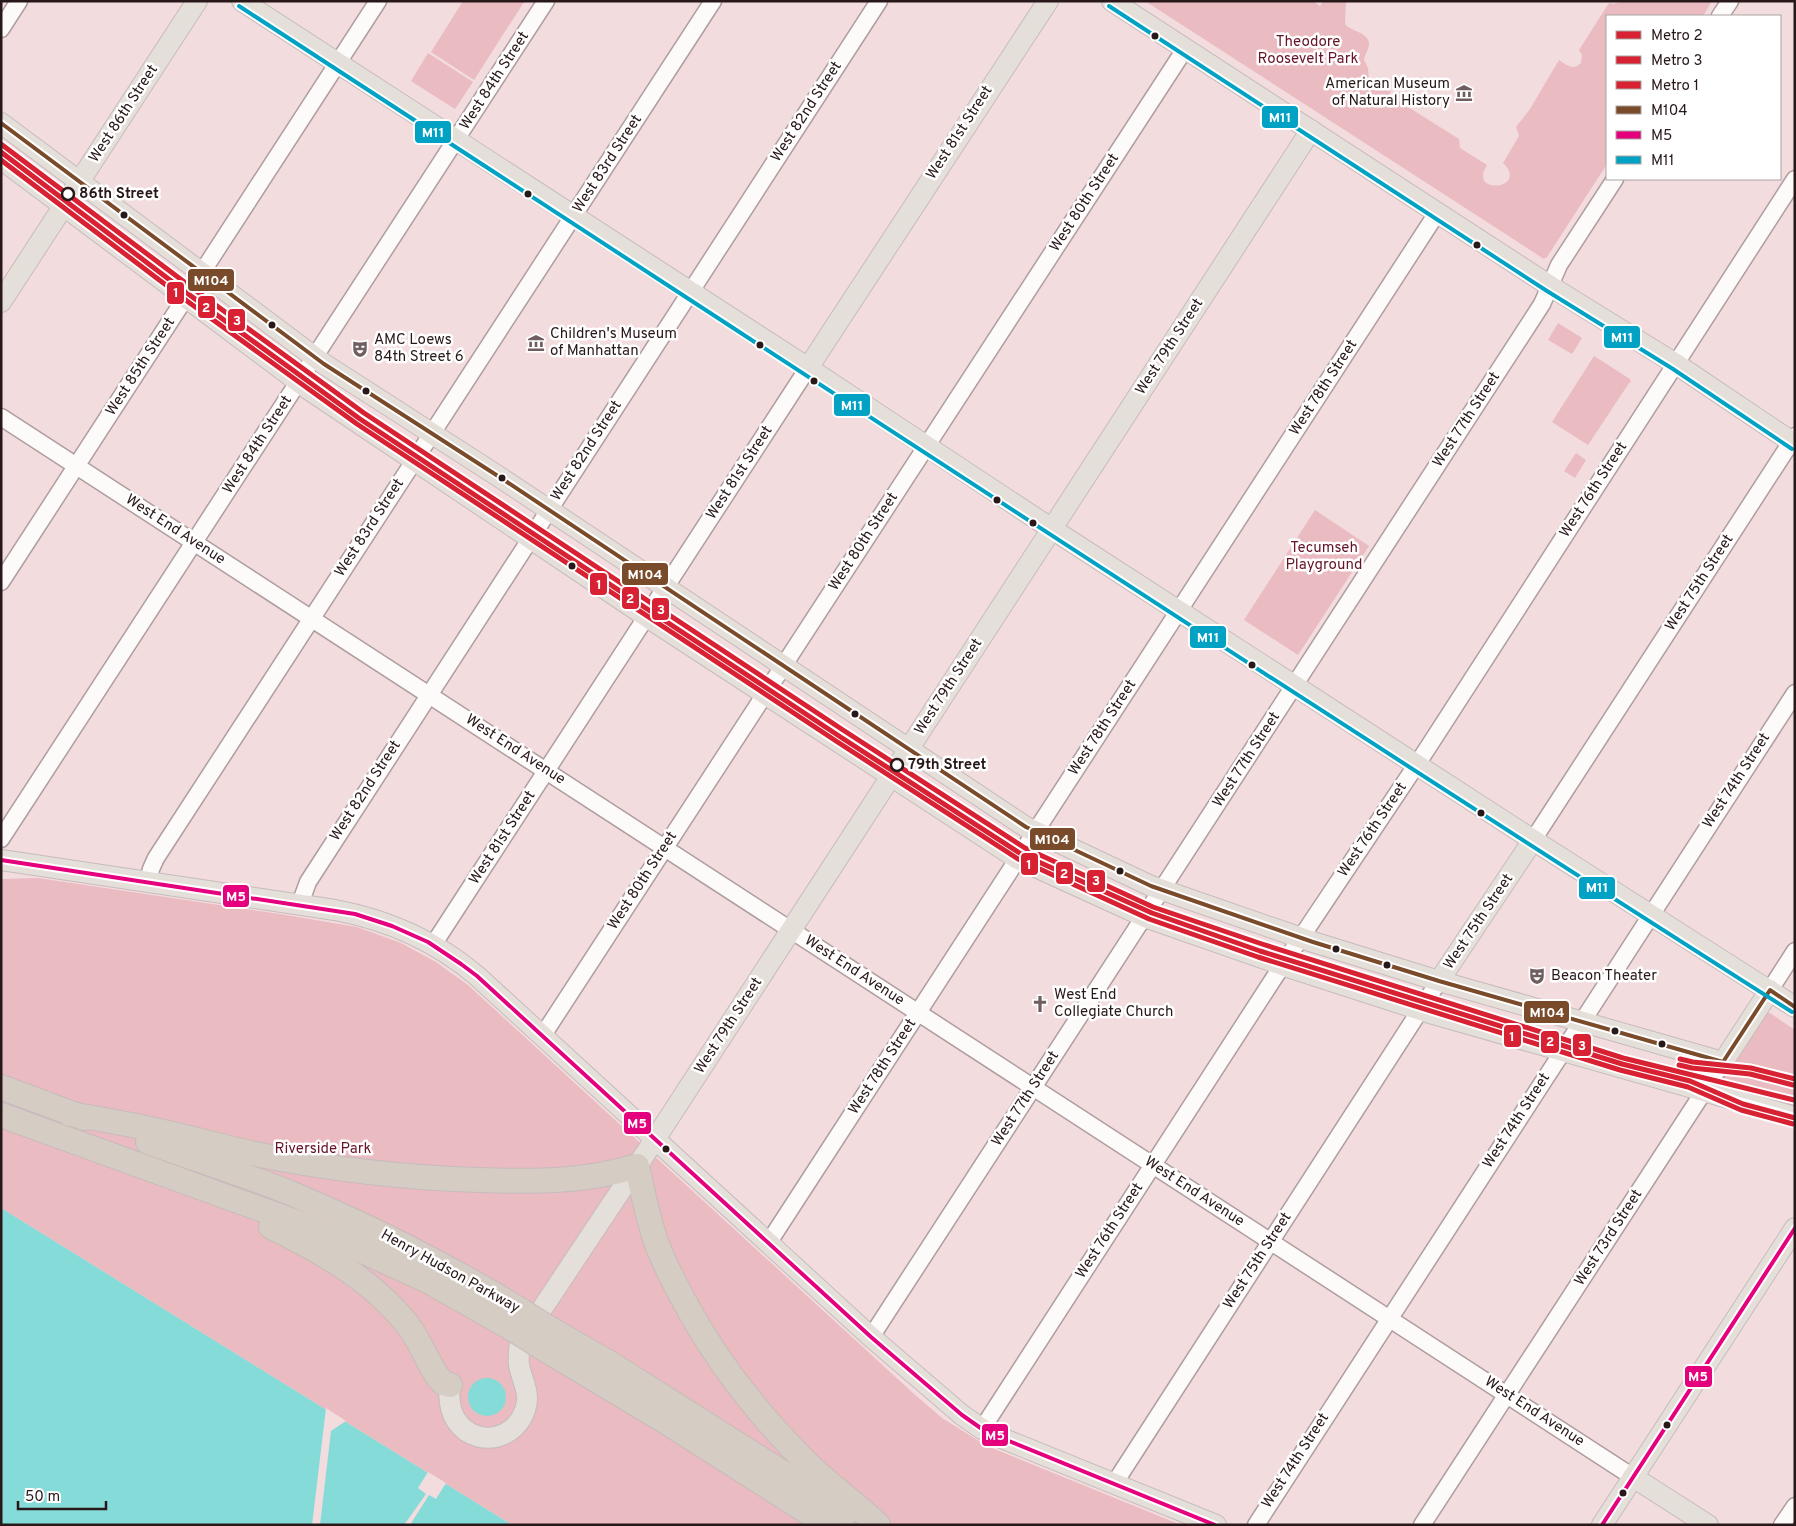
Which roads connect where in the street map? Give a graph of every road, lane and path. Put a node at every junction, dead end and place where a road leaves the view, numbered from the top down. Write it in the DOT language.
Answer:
graph roads {
  1 [pos="19,1"];
  2 [pos="197,1"];
  3 [pos="242,1"];
  4 [pos="378,1"];
  5 [pos="546,1"];
  6 [pos="713,1"];
  7 [pos="879,1"];
  8 [pos="1048,1"];
  9 [pos="1112,1"];
  10 [pos="1730,1"];
  11 [pos="1721,15"];
  12 [pos="1,29"];
  13 [pos="1185,49"];
  14 [pos="338,64"];
  15 [pos="1,122"];
  16 [pos="1311,130"];
  17 [pos="456,141"];
  18 [pos="1,159"];
  19 [pos="1795,179"];
  20 [pos="1614,180"];
  21 [pos="80,182"];
  22 [pos="64,206"];
  23 [pos="1437,212"];
  24 [pos="573,217"];
  25 [pos="202,274"];
  26 [pos="1550,286"];
  27 [pos="690,292"];
  28 [pos="186,298"];
  29 [pos="1,302"];
  30 [pos="315,358"];
  31 [pos="1676,364"];
  32 [pos="808,368"];
  33 [pos="299,383"];
  34 [pos="1,417"];
  35 [pos="432,433"];
  36 [pos="1794,441"];
  37 [pos="926,446"];
  38 [pos="414,462"];
  39 [pos="76,466"];
  40 [pos="548,510"];
  41 [pos="1052,529"];
  42 [pos="530,538"];
  43 [pos="194,542"];
  44 [pos="1,582"];
  45 [pos="666,587"];
  46 [pos="1180,611"];
  47 [pos="646,617"];
  48 [pos="312,619"];
  49 [pos="784,666"];
  50 [pos="1295,686"];
  51 [pos="1795,693"];
  52 [pos="429,694"];
  53 [pos="766,694"];
  54 [pos="909,748"];
  55 [pos="1417,765"];
  56 [pos="546,771"];
  57 [pos="891,777"];
  58 [pos="1035,832"];
  59 [pos="1,839"];
  60 [pos="1532,840"];
  61 [pos="664,848"];
  62 [pos="1018,859"];
  63 [pos="1,860"];
  64 [pos="148,882"];
  65 [pos="1162,890"];
  66 [pos="300,904"];
  67 [pos="1651,915"];
  68 [pos="1145,917"];
  69 [pos="791,930"];
  70 [pos="1301,938"];
  71 [pos="433,945"];
  72 [pos="1795,951"];
  73 [pos="1283,965"];
  74 [pos="1439,981"];
  75 [pos="1770,990"];
  76 [pos="1795,1007"];
  77 [pos="1420,1010"];
  78 [pos="918,1012"];
  79 [pos="1580,1022"];
  80 [pos="543,1035"];
  81 [pos="1562,1052"];
  82 [pos="1723,1062"];
  83 [pos="1,1087"];
  84 [pos="1033,1087"];
  85 [pos="1704,1091"];
  86 [pos="1,1114"];
  87 [pos="70,1114"];
  88 [pos="1795,1117"];
  89 [pos="656,1139"];
  90 [pos="1153,1165"];
  91 [pos="637,1166"];
  92 [pos="193,1184"];
  93 [pos="1795,1228"];
  94 [pos="1271,1241"];
  95 [pos="769,1242"];
  96 [pos="1389,1318"];
  97 [pos="529,1331"];
  98 [pos="871,1337"];
  99 [pos="450,1385"];
  100 [pos="1506,1395"];
  101 [pos="982,1429"];
  102 [pos="1633,1477"];
  103 [pos="1114,1484"];
  104 [pos="1795,1506"];
  105 [pos="828,1525"];
  106 [pos="865,1525"];
  107 [pos="878,1525"];
  108 [pos="1216,1525"];
  109 [pos="1256,1525"];
  110 [pos="1422,1525"];
  111 [pos="1602,1525"];
  112 [pos="1708,1525"];
  113 [pos="1782,1525"];
  1 -- 12 [label="street"];
  2 -- 21 [label="main road, West 86th Street"];
  3 -- 14 [label="main road"];
  4 -- 14 [label="street, West 85th Street"];
  5 -- 17 [label="street, West 84th Street"];
  6 -- 24 [label="street, West 83rd Street"];
  7 -- 27 [label="street, West 82nd Street"];
  8 -- 32 [label="main road, West 81st Street"];
  9 -- 13 [label="main road"];
  10 -- 11 [label="street"];
  13 -- 16 [label="main road"];
  13 -- 37 [label="street, West 80th Street"];
  14 -- 17 [label="main road"];
  14 -- 25 [label="street, West 85th Street"];
  15 -- 21 [label="main road"];
  16 -- 23 [label="main road"];
  16 -- 41 [label="main road, West 79th Street"];
  17 -- 24 [label="main road"];
  17 -- 30 [label="street, West 84th Street"];
  18 -- 22 [label="main road"];
  19 -- 31 [label="street, West 76th Street"];
  20 -- 26 [label="street, West 77th Street"];
  21 -- 22 [label="main road, West 86th Street"];
  21 -- 25 [label="main road"];
  22 -- 28 [label="main road"];
  22 -- 29 [label="main road, West 86th Street"];
  23 -- 26 [label="main road"];
  23 -- 46 [label="street, West 78th Street"];
  24 -- 27 [label="main road"];
  24 -- 35 [label="street, West 83rd Street"];
  25 -- 28 [label="street, West 85th Street"];
  25 -- 30 [label="main road"];
  26 -- 31 [label="main road"];
  26 -- 50 [label="street, West 77th Street"];
  27 -- 32 [label="main road"];
  27 -- 40 [label="street, West 82nd Street"];
  28 -- 33 [label="main road"];
  28 -- 39 [label="street, West 85th Street"];
  30 -- 33 [label="street, West 84th Street"];
  30 -- 35 [label="main road"];
  31 -- 36 [label="main road"];
  31 -- 55 [label="street, West 76th Street"];
  32 -- 37 [label="main road"];
  32 -- 45 [label="street, West 81st Street"];
  33 -- 38 [label="main road"];
  33 -- 43 [label="street, West 84th Street"];
  34 -- 39 [label="street, West End Avenue"];
  35 -- 38 [label="street, West 83rd Street"];
  35 -- 40 [label="main road"];
  36 -- 60 [label="street, West 75th Street"];
  37 -- 41 [label="main road"];
  37 -- 49 [label="street, West 80th Street"];
  38 -- 42 [label="main road"];
  38 -- 48 [label="street, West 83rd Street"];
  39 -- 43 [label="street, West End Avenue"];
  39 -- 44 [label="street, West 85th Street"];
  40 -- 42 [label="street, West 82nd Street"];
  40 -- 45 [label="main road"];
  41 -- 46 [label="main road"];
  41 -- 54 [label="main road, West 79th Street"];
  42 -- 47 [label="main road"];
  42 -- 52 [label="street, West 82nd Street"];
  43 -- 48 [label="street, West End Avenue"];
  43 -- 59 [label="street, West 84th Street"];
  45 -- 47 [label="street, West 81st Street"];
  45 -- 49 [label="main road"];
  46 -- 50 [label="main road"];
  46 -- 58 [label="street, West 78th Street"];
  47 -- 53 [label="main road"];
  47 -- 56 [label="street, West 81st Street"];
  48 -- 52 [label="street, West End Avenue"];
  48 -- 64 [label="street, West 83rd Street"];
  49 -- 53 [label="street, West 80th Street"];
  49 -- 54 [label="main road"];
  50 -- 55 [label="main road"];
  50 -- 65 [label="street, West 77th Street"];
  51 -- 67 [label="street, West 74th Street"];
  52 -- 56 [label="street, West End Avenue"];
  52 -- 66 [label="street, West 82nd Street"];
  53 -- 57 [label="main road"];
  53 -- 61 [label="street, West 80th Street"];
  54 -- 57 [label="main road, West 79th Street"];
  54 -- 58 [label="main road"];
  55 -- 60 [label="main road"];
  55 -- 70 [label="street, West 76th Street"];
  56 -- 61 [label="street, West End Avenue"];
  56 -- 71 [label="street, West 81st Street"];
  57 -- 62 [label="main road"];
  57 -- 69 [label="main road, West 79th Street"];
  58 -- 62 [label="street, West 78th Street"];
  58 -- 65 [label="main road"];
  60 -- 67 [label="main road"];
  60 -- 74 [label="main road, West 75th Street"];
  61 -- 69 [label="street, West End Avenue"];
  61 -- 80 [label="street, West 80th Street"];
  62 -- 68 [label="main road"];
  62 -- 78 [label="street, West 78th Street"];
  63 -- 64 [label="main road"];
  64 -- 66 [label="main road"];
  65 -- 68 [label="street, West 77th Street"];
  65 -- 70 [label="main road"];
  66 -- 71 [label="main road"];
  67 -- 75 [label="main road"];
  67 -- 79 [label="street, West 74th Street"];
  68 -- 73 [label="main road"];
  68 -- 84 [label="street, West 77th Street"];
  69 -- 78 [label="street, West End Avenue"];
  69 -- 89 [label="main road, West 79th Street"];
  70 -- 73 [label="street, West 76th Street"];
  70 -- 74 [label="main road"];
  71 -- 80 [label="main road"];
  72 -- 75 [label="street, West 73rd Street"];
  73 -- 77 [label="main road"];
  73 -- 90 [label="street, West 76th Street"];
  74 -- 77 [label="street, West 75th Street"];
  74 -- 79 [label="main road"];
  75 -- 76 [label="main road"];
  75 -- 82 [label="main road, West 73rd Street"];
  77 -- 81 [label="main road"];
  77 -- 94 [label="street, West 75th Street"];
  78 -- 84 [label="street, West End Avenue"];
  78 -- 95 [label="street, West 78th Street"];
  79 -- 81 [label="street, West 74th Street"];
  79 -- 82 [label="main road"];
  80 -- 89 [label="main road"];
  81 -- 85 [label="main road"];
  81 -- 96 [label="street, West 74th Street"];
  82 -- 85 [label="street, West 73rd Street"];
  83 -- 87 [label="highway, Henry Hudson Parkway"];
  84 -- 90 [label="street, West End Avenue"];
  84 -- 98 [label="street, West 77th Street"];
  85 -- 88 [label="main road"];
  85 -- 100 [label="street, West 73rd Street"];
  86 -- 92 [label="highway, Henry Hudson Parkway"];
  87 -- 91 [label="highway"];
  87 -- 97 [label="highway, Henry Hudson Parkway"];
  89 -- 91 [label="main road, West 79th Street"];
  89 -- 95 [label="main road"];
  90 -- 94 [label="street, West End Avenue"];
  90 -- 101 [label="street, West 76th Street"];
  91 -- 97 [label="main road, West 79th Street"];
  91 -- 107 [label="highway"];
  92 -- 97 [label="highway, Henry Hudson Parkway"];
  92 -- 99 [label="highway"];
  93 -- 102 [label="main road"];
  94 -- 96 [label="street, West End Avenue"];
  94 -- 103 [label="street, West 75th Street"];
  95 -- 98 [label="main road"];
  96 -- 100 [label="street, West End Avenue"];
  96 -- 109 [label="street, West 74th Street"];
  97 -- 99 [label="main road"];
  97 -- 105 [label="highway, Henry Hudson Parkway"];
  97 -- 106 [label="highway, Henry Hudson Parkway"];
  98 -- 101 [label="main road"];
  100 -- 102 [label="street, West End Avenue"];
  100 -- 110 [label="street, West 73rd Street"];
  101 -- 103 [label="main road"];
  102 -- 111 [label="main road"];
  102 -- 112 [label="main road, West End Avenue"];
  103 -- 108 [label="main road"];
  104 -- 113 [label="street"];
}
